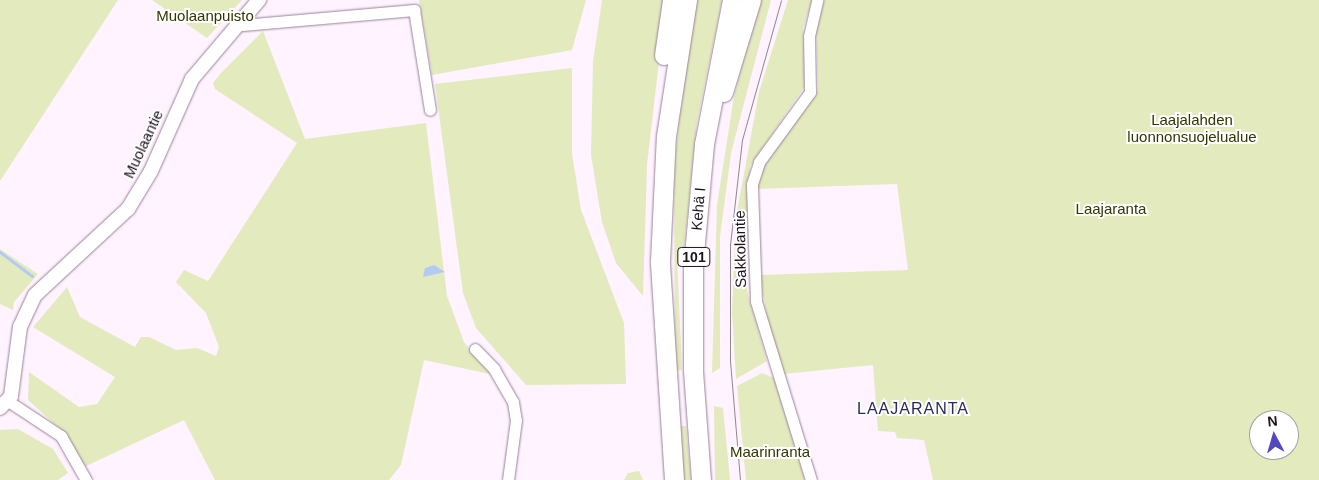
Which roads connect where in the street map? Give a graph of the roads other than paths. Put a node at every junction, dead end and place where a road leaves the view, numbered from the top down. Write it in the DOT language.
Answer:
graph roads {
  1 [pos="259,0"];
  2 [pos="672,0"];
  3 [pos="688,0"];
  4 [pos="732,0"];
  5 [pos="751,0"];
  6 [pos="817,0"];
  7 [pos="242,25"];
  8 [pos="430,110"];
  9 [pos="666,136"];
  10 [pos="704,144"];
  11 [pos="475,349"];
  12 [pos="4,405"];
  13 [pos="86,480"];
  14 [pos="508,480"];
  15 [pos="674,480"];
  16 [pos="701,480"];
  17 [pos="811,480"];
  1 -- 7 [label="street, Muolaantie"];
  2 -- 9 [label="highway"];
  3 -- 9 [label="highway"];
  4 -- 10 [label="highway, Kehä I / 101"];
  5 -- 10 [label="highway"];
  6 -- 17 [label="street, Sakkolantie"];
  7 -- 8 [label="street"];
  7 -- 12 [label="street, Muolaantie"];
  9 -- 15 [label="highway"];
  10 -- 16 [label="highway, Kehä I / 101"];
  11 -- 14 [label="street"];
  12 -- 13 [label="street"];
}
